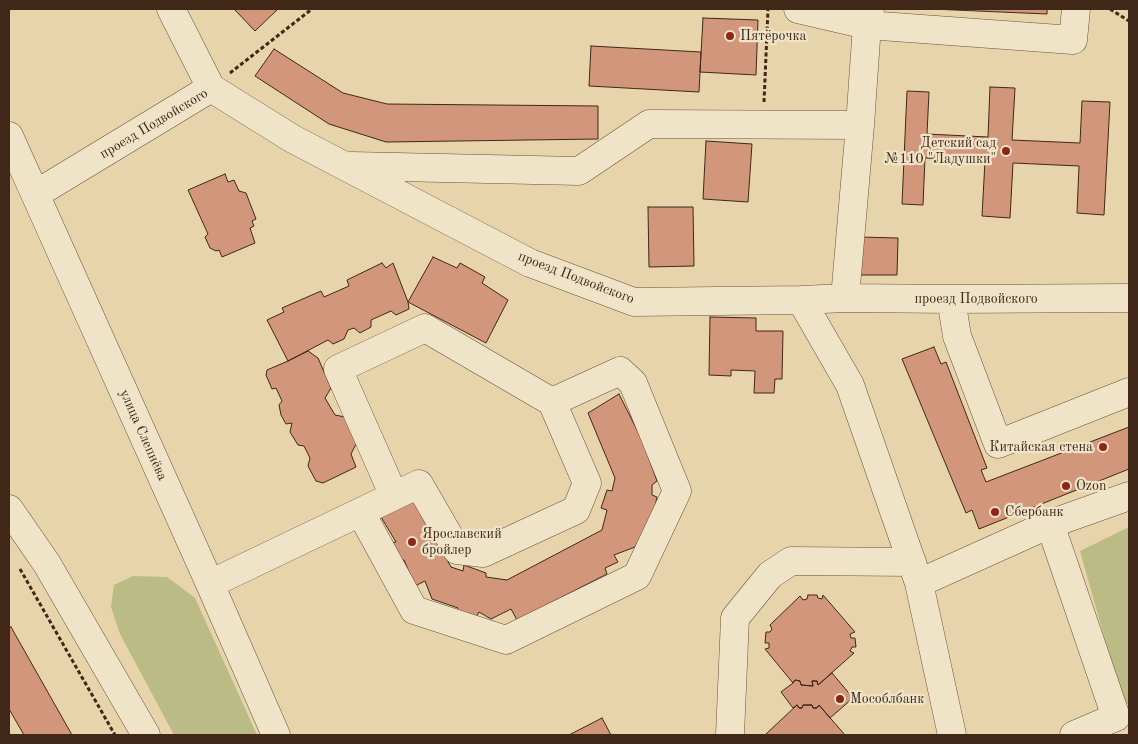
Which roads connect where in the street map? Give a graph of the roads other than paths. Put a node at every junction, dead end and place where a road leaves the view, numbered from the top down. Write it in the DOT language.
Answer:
graph roads {
  1 [pos="171,9"];
  2 [pos="798,9"];
  3 [pos="1076,9"];
  4 [pos="869,17"];
  5 [pos="211,88"];
  6 [pos="860,126"];
  7 [pos="9,136"];
  8 [pos="345,166"];
  9 [pos="36,194"];
  10 [pos="845,298"];
  11 [pos="1129,298"];
  12 [pos="951,299"];
  13 [pos="801,300"];
  14 [pos="1129,392"];
  15 [pos="552,402"];
  16 [pos="394,496"];
  17 [pos="1129,496"];
  18 [pos="9,509"];
  19 [pos="361,512"];
  20 [pos="1050,524"];
  21 [pos="915,573"];
  22 [pos="210,584"];
  23 [pos="1123,717"];
  24 [pos="146,735"];
  25 [pos="276,735"];
  26 [pos="730,735"];
  27 [pos="952,735"];
  28 [pos="1074,735"];
  1 -- 5 [label="street"];
  2 -- 4 [label="street"];
  3 -- 4 [label="street"];
  4 -- 6 [label="street"];
  5 -- 8 [label="street, проезд Подвойского"];
  5 -- 9 [label="street, проезд Подвойского"];
  6 -- 8 [label="street"];
  6 -- 10 [label="street"];
  7 -- 9 [label="street, улица Слепнёва"];
  8 -- 13 [label="street, проезд Подвойского"];
  9 -- 22 [label="street, улица Слепнёва"];
  10 -- 12 [label="street, проезд Подвойского"];
  10 -- 13 [label="street, проезд Подвойского"];
  11 -- 12 [label="street, проезд Подвойского"];
  12 -- 14 [label="street"];
  13 -- 21 [label="street"];
  15 -- 16 [label="street"];
  15 -- 16 [label="street"];
  15 -- 19 [label="street"];
  16 -- 19 [label="street"];
  17 -- 20 [label="street"];
  18 -- 24 [label="street"];
  19 -- 22 [label="street"];
  20 -- 21 [label="street"];
  20 -- 23 [label="street"];
  21 -- 26 [label="street"];
  21 -- 27 [label="street"];
  22 -- 25 [label="street, улица Слепнёва"];
  23 -- 28 [label="street"];
}
